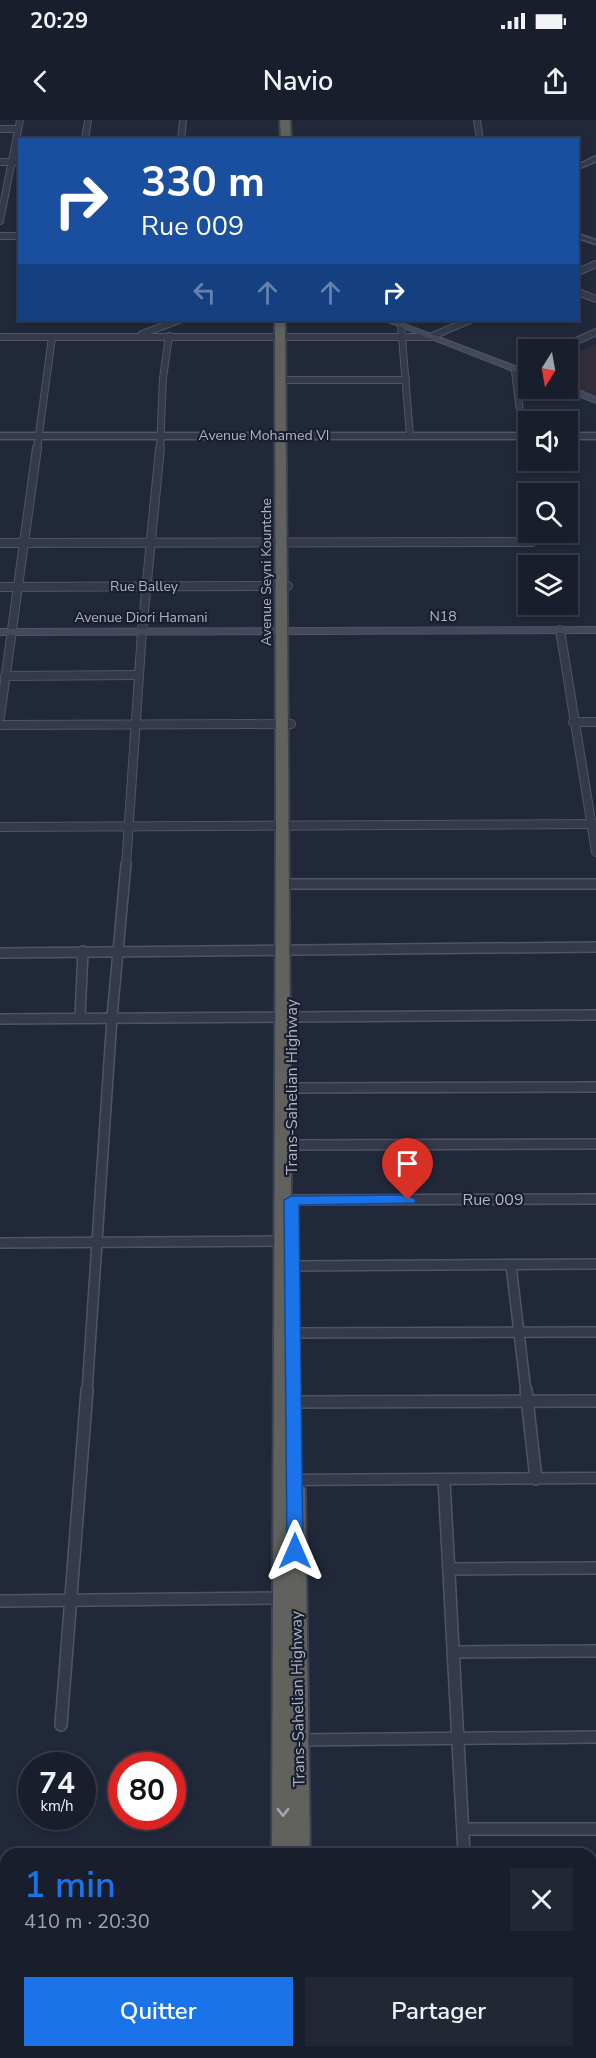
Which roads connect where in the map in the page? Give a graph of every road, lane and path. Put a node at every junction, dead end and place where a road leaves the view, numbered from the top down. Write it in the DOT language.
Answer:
graph roads {
  1 [pos="20,120"];
  2 [pos="88,120"];
  3 [pos="183,120"];
  4 [pos="279,120"];
  5 [pos="285,120"];
  6 [pos="477,120"];
  7 [pos="0,129"];
  8 [pos="18,129"];
  9 [pos="85,138"];
  10 [pos="182,138"];
  11 [pos="279,138"];
  12 [pos="286,138"];
  13 [pos="480,138"];
  14 [pos="596,159"];
  15 [pos="0,162"];
  16 [pos="12,162"];
  17 [pos="18,162"];
  18 [pos="579,167"];
  19 [pos="3,194"];
  20 [pos="0,221"];
  21 [pos="0,236"];
  22 [pos="18,236"];
  23 [pos="579,236"];
  24 [pos="596,242"];
  25 [pos="596,264"];
  26 [pos="579,272"];
  27 [pos="579,292"];
  28 [pos="596,299"];
  29 [pos="176,321"];
  30 [pos="280,321"];
  31 [pos="288,321"];
  32 [pos="390,321"];
  33 [pos="468,321"];
  34 [pos="401,325"];
  35 [pos="596,332"];
  36 [pos="137,336"];
  37 [pos="169,336"];
  38 [pos="284,336"];
  39 [pos="403,336"];
  40 [pos="0,337"];
  41 [pos="52,337"];
  42 [pos="430,337"];
  43 [pos="596,337"];
  44 [pos="578,340"];
  45 [pos="578,345"];
  46 [pos="518,368"];
  47 [pos="283,380"];
  48 [pos="406,380"];
  49 [pos="578,393"];
  50 [pos="596,400"];
  51 [pos="160,435"];
  52 [pos="284,435"];
  53 [pos="0,436"];
  54 [pos="39,436"];
  55 [pos="410,436"];
  56 [pos="518,436"];
  57 [pos="578,436"];
  58 [pos="596,436"];
  59 [pos="152,542"];
  60 [pos="285,542"];
  61 [pos="518,542"];
  62 [pos="0,543"];
  63 [pos="24,543"];
  64 [pos="148,586"];
  65 [pos="284,586"];
  66 [pos="0,588"];
  67 [pos="16,588"];
  68 [pos="560,630"];
  69 [pos="596,630"];
  70 [pos="5,632"];
  71 [pos="142,632"];
  72 [pos="286,632"];
  73 [pos="139,675"];
  74 [pos="5,676"];
  75 [pos="0,717"];
  76 [pos="573,722"];
  77 [pos="596,722"];
  78 [pos="287,724"];
  79 [pos="0,725"];
  80 [pos="135,725"];
  81 [pos="594,824"];
  82 [pos="130,826"];
  83 [pos="286,826"];
  84 [pos="0,827"];
  85 [pos="596,852"];
  86 [pos="287,884"];
  87 [pos="596,884"];
  88 [pos="596,947"];
  89 [pos="285,949"];
  90 [pos="118,950"];
  91 [pos="83,951"];
  92 [pos="0,953"];
  93 [pos="596,1015"];
  94 [pos="286,1016"];
  95 [pos="80,1017"];
  96 [pos="112,1017"];
  97 [pos="0,1019"];
  98 [pos="596,1087"];
  99 [pos="292,1088"];
  100 [pos="596,1144"];
  101 [pos="291,1145"];
  102 [pos="596,1199"];
  103 [pos="287,1200"];
  104 [pos="286,1241"];
  105 [pos="0,1243"];
  106 [pos="98,1243"];
  107 [pos="596,1264"];
  108 [pos="511,1265"];
  109 [pos="292,1266"];
  110 [pos="518,1332"];
  111 [pos="596,1332"];
  112 [pos="293,1333"];
  113 [pos="288,1401"];
  114 [pos="596,1401"];
  115 [pos="525,1402"];
  116 [pos="596,1478"];
  117 [pos="536,1479"];
  118 [pos="289,1480"];
  119 [pos="444,1480"];
  120 [pos="596,1568"];
  121 [pos="449,1569"];
  122 [pos="289,1598"];
  123 [pos="0,1601"];
  124 [pos="71,1601"];
  125 [pos="596,1651"];
  126 [pos="453,1652"];
  127 [pos="61,1725"];
  128 [pos="596,1737"];
  129 [pos="458,1739"];
  130 [pos="290,1740"];
  131 [pos="463,1829"];
  132 [pos="596,1829"];
  133 [pos="283,1848"];
  134 [pos="299,1848"];
  135 [pos="464,1848"];
  1 -- 8 [label="street"];
  2 -- 9 [label="street"];
  3 -- 10 [label="street"];
  4 -- 11 [label="highway"];
  5 -- 12 [label="highway"];
  6 -- 13 [label="street"];
  7 -- 8 [label="street"];
  8 -- 16 [label="street"];
  14 -- 18 [label="street"];
  15 -- 16 [label="street"];
  16 -- 17 [label="street"];
  16 -- 19 [label="street"];
  19 -- 20 [label="street"];
  21 -- 22 [label="street"];
  23 -- 24 [label="street"];
  25 -- 26 [label="street"];
  27 -- 28 [label="street"];
  29 -- 36 [label="street"];
  30 -- 38 [label="highway, Avenue Seyni Kountche"];
  31 -- 38 [label="highway, Avenue Seyni Kountche"];
  32 -- 34 [label="main road"];
  33 -- 42 [label="street"];
  34 -- 39 [label="street"];
  34 -- 42 [label="main road"];
  35 -- 44 [label="street"];
  36 -- 37 [label="street"];
  36 -- 41 [label="street"];
  37 -- 38 [label="street"];
  37 -- 51 [label="street"];
  38 -- 39 [label="street"];
  38 -- 47 [label="highway, Avenue Seyni Kountche"];
  39 -- 42 [label="street"];
  39 -- 48 [label="street"];
  40 -- 41 [label="street"];
  41 -- 54 [label="street"];
  42 -- 46 [label="main road"];
  43 -- 45 [label="street"];
  47 -- 48 [label="street"];
  47 -- 52 [label="highway, Avenue Seyni Kountche"];
  48 -- 55 [label="street"];
  49 -- 50 [label="main road"];
  51 -- 52 [label="street, Avenue Mohamed VI"];
  51 -- 54 [label="street, Avenue Mohamed VI"];
  51 -- 59 [label="street"];
  52 -- 55 [label="street, Avenue Mohamed VI"];
  52 -- 60 [label="highway, Avenue Seyni Kountche"];
  53 -- 54 [label="street, Avenue Mohamed VI"];
  54 -- 63 [label="street"];
  55 -- 56 [label="street, Avenue Mohamed VI"];
  57 -- 58 [label="street"];
  59 -- 60 [label="street"];
  59 -- 63 [label="street"];
  59 -- 64 [label="street"];
  60 -- 61 [label="street"];
  60 -- 65 [label="highway, Avenue Seyni Kountche"];
  62 -- 63 [label="street"];
  63 -- 67 [label="street"];
  64 -- 65 [label="street, Rue Balley"];
  64 -- 67 [label="street, Rue Balley"];
  64 -- 71 [label="street"];
  65 -- 72 [label="highway, Avenue Seyni Kountche"];
  66 -- 67 [label="street, Rue Balley"];
  67 -- 70 [label="street"];
  68 -- 69 [label="main road, N18"];
  68 -- 72 [label="main road, N18"];
  68 -- 76 [label="street"];
  70 -- 71 [label="main road, Avenue Diori Hamani"];
  70 -- 74 [label="street"];
  71 -- 72 [label="main road, Avenue Diori Hamani"];
  71 -- 73 [label="street"];
  72 -- 78 [label="highway, Avenue Seyni Kountche"];
  73 -- 74 [label="street"];
  73 -- 80 [label="street"];
  74 -- 75 [label="street"];
  76 -- 77 [label="street"];
  76 -- 81 [label="street"];
  78 -- 80 [label="street"];
  78 -- 83 [label="highway, Avenue Seyni Kountche"];
  79 -- 80 [label="street"];
  80 -- 82 [label="street"];
  81 -- 83 [label="street"];
  81 -- 85 [label="street"];
  82 -- 83 [label="street"];
  82 -- 84 [label="street"];
  82 -- 90 [label="street"];
  83 -- 86 [label="highway, Trans-Sahelian Highway"];
  86 -- 87 [label="street"];
  86 -- 89 [label="highway, Trans-Sahelian Highway"];
  88 -- 89 [label="street"];
  89 -- 90 [label="street"];
  89 -- 94 [label="highway, Trans-Sahelian Highway"];
  90 -- 91 [label="street"];
  90 -- 96 [label="street"];
  91 -- 92 [label="street"];
  91 -- 95 [label="street"];
  93 -- 94 [label="street"];
  94 -- 96 [label="street"];
  94 -- 99 [label="highway, Trans-Sahelian Highway"];
  94 -- 103 [label="highway, Trans-Sahelian Highway"];
  95 -- 96 [label="street"];
  95 -- 97 [label="street"];
  96 -- 106 [label="street"];
  98 -- 99 [label="street"];
  99 -- 101 [label="highway, Trans-Sahelian Highway"];
  100 -- 101 [label="street"];
  101 -- 103 [label="highway, Trans-Sahelian Highway"];
  102 -- 103 [label="street, Rue 009"];
  103 -- 104 [label="highway, Trans-Sahelian Highway"];
  104 -- 106 [label="street"];
  104 -- 109 [label="highway, Trans-Sahelian Highway"];
  104 -- 113 [label="highway, Trans-Sahelian Highway"];
  105 -- 106 [label="street"];
  106 -- 124 [label="street"];
  107 -- 108 [label="street"];
  108 -- 109 [label="street"];
  108 -- 110 [label="street"];
  109 -- 112 [label="highway, Trans-Sahelian Highway"];
  110 -- 111 [label="street"];
  110 -- 112 [label="street"];
  110 -- 115 [label="street"];
  112 -- 113 [label="highway, Trans-Sahelian Highway"];
  113 -- 115 [label="street"];
  113 -- 118 [label="highway, Trans-Sahelian Highway"];
  114 -- 115 [label="street"];
  115 -- 117 [label="street"];
  116 -- 117 [label="street"];
  117 -- 119 [label="street"];
  118 -- 119 [label="street"];
  118 -- 122 [label="highway, Trans-Sahelian Highway"];
  119 -- 121 [label="street"];
  120 -- 121 [label="street"];
  121 -- 126 [label="street"];
  122 -- 124 [label="street"];
  122 -- 130 [label="highway, Trans-Sahelian Highway"];
  123 -- 124 [label="street"];
  124 -- 127 [label="street"];
  125 -- 126 [label="street"];
  126 -- 129 [label="street"];
  128 -- 129 [label="street"];
  129 -- 130 [label="street"];
  129 -- 131 [label="street"];
  130 -- 133 [label="highway, Trans-Sahelian Highway, one-way"];
  130 -- 134 [label="highway, Trans-Sahelian Highway"];
  131 -- 132 [label="street"];
  131 -- 135 [label="street"];
}
